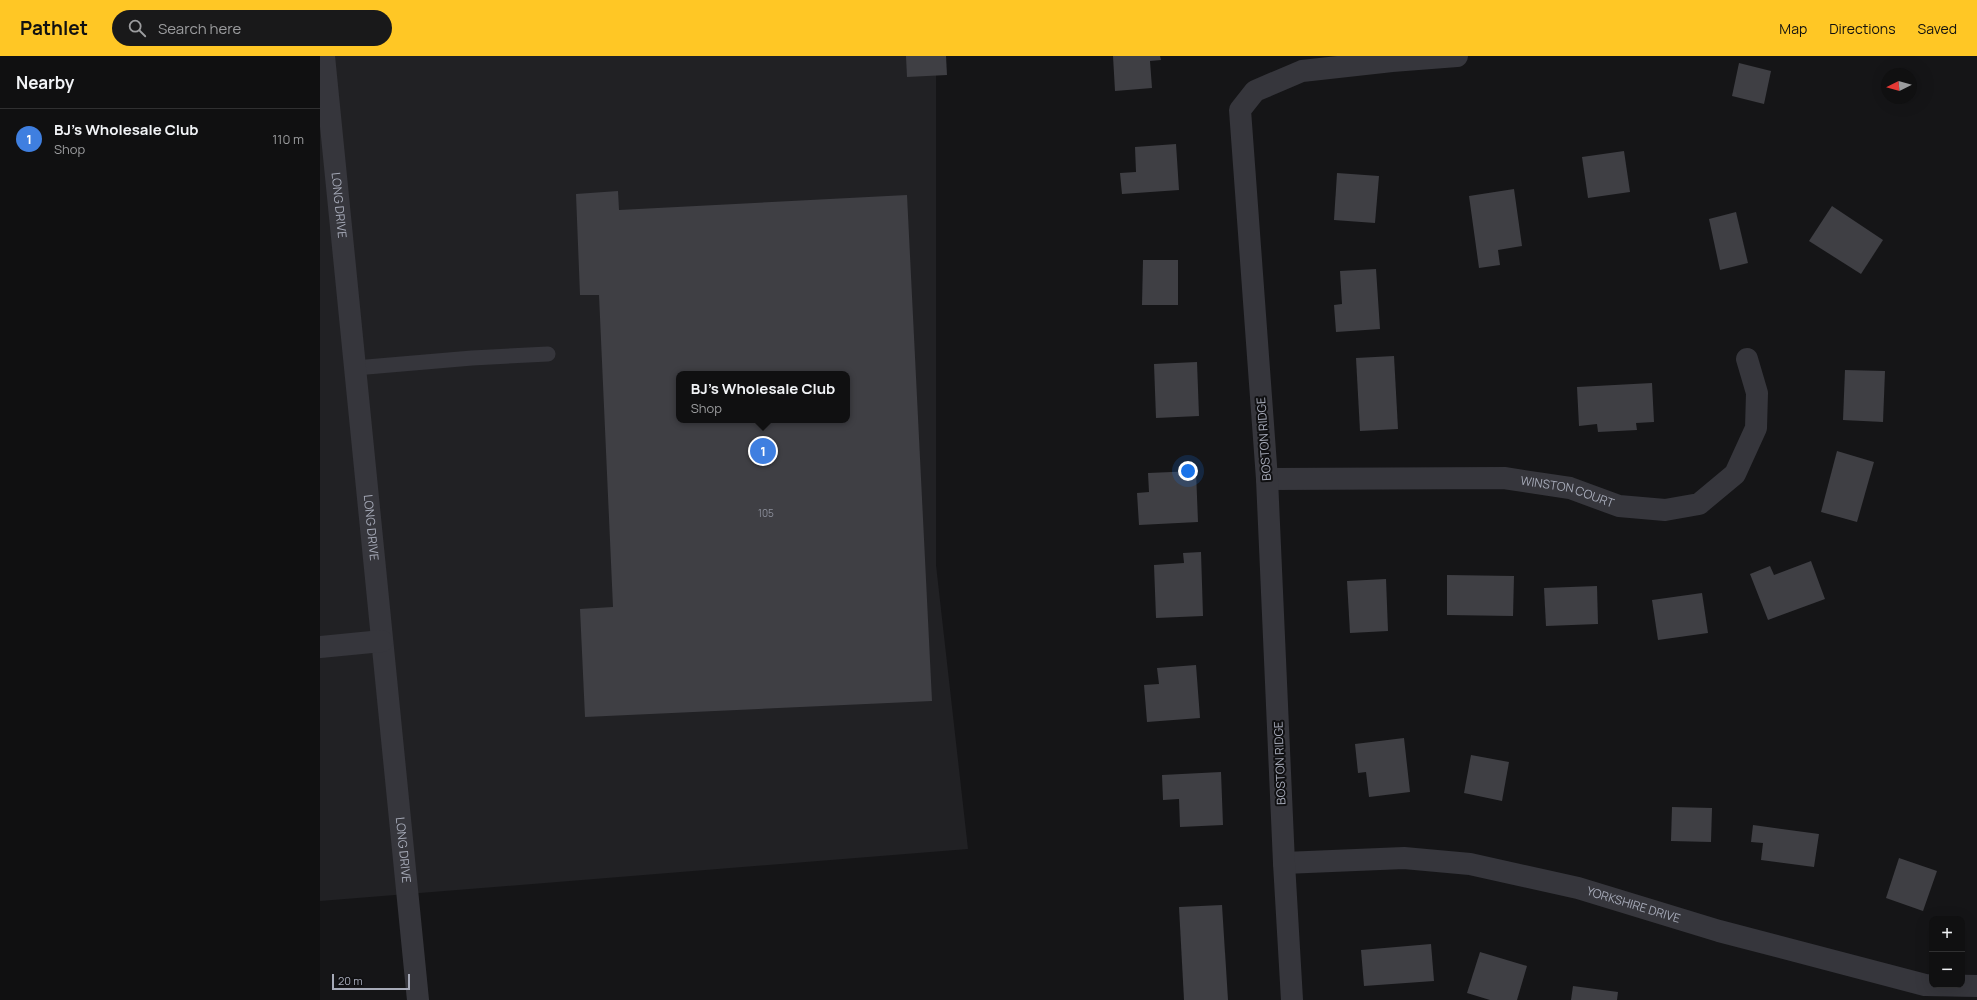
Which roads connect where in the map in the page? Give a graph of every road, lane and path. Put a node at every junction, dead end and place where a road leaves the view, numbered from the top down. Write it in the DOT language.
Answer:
graph roads {
  1 [pos="324,56"];
  2 [pos="1457,56"];
  3 [pos="548,354"];
  4 [pos="1748,359"];
  5 [pos="355,368"];
  6 [pos="1267,479"];
  7 [pos="382,641"];
  8 [pos="320,648"];
  9 [pos="1284,862"];
  10 [pos="1977,986"];
  11 [pos="418,1000"];
  12 [pos="1292,1000"];
  1 -- 5 [label="street, LONG DRIVE"];
  2 -- 6 [label="street, BOSTON RIDGE"];
  3 -- 5 [label="lane"];
  4 -- 6 [label="street, WINSTON COURT"];
  5 -- 7 [label="street, LONG DRIVE"];
  6 -- 9 [label="street, BOSTON RIDGE"];
  7 -- 8 [label="street"];
  7 -- 11 [label="street, LONG DRIVE"];
  9 -- 10 [label="street, YORKSHIRE DRIVE"];
  9 -- 12 [label="street, BOSTON RIDGE"];
}
